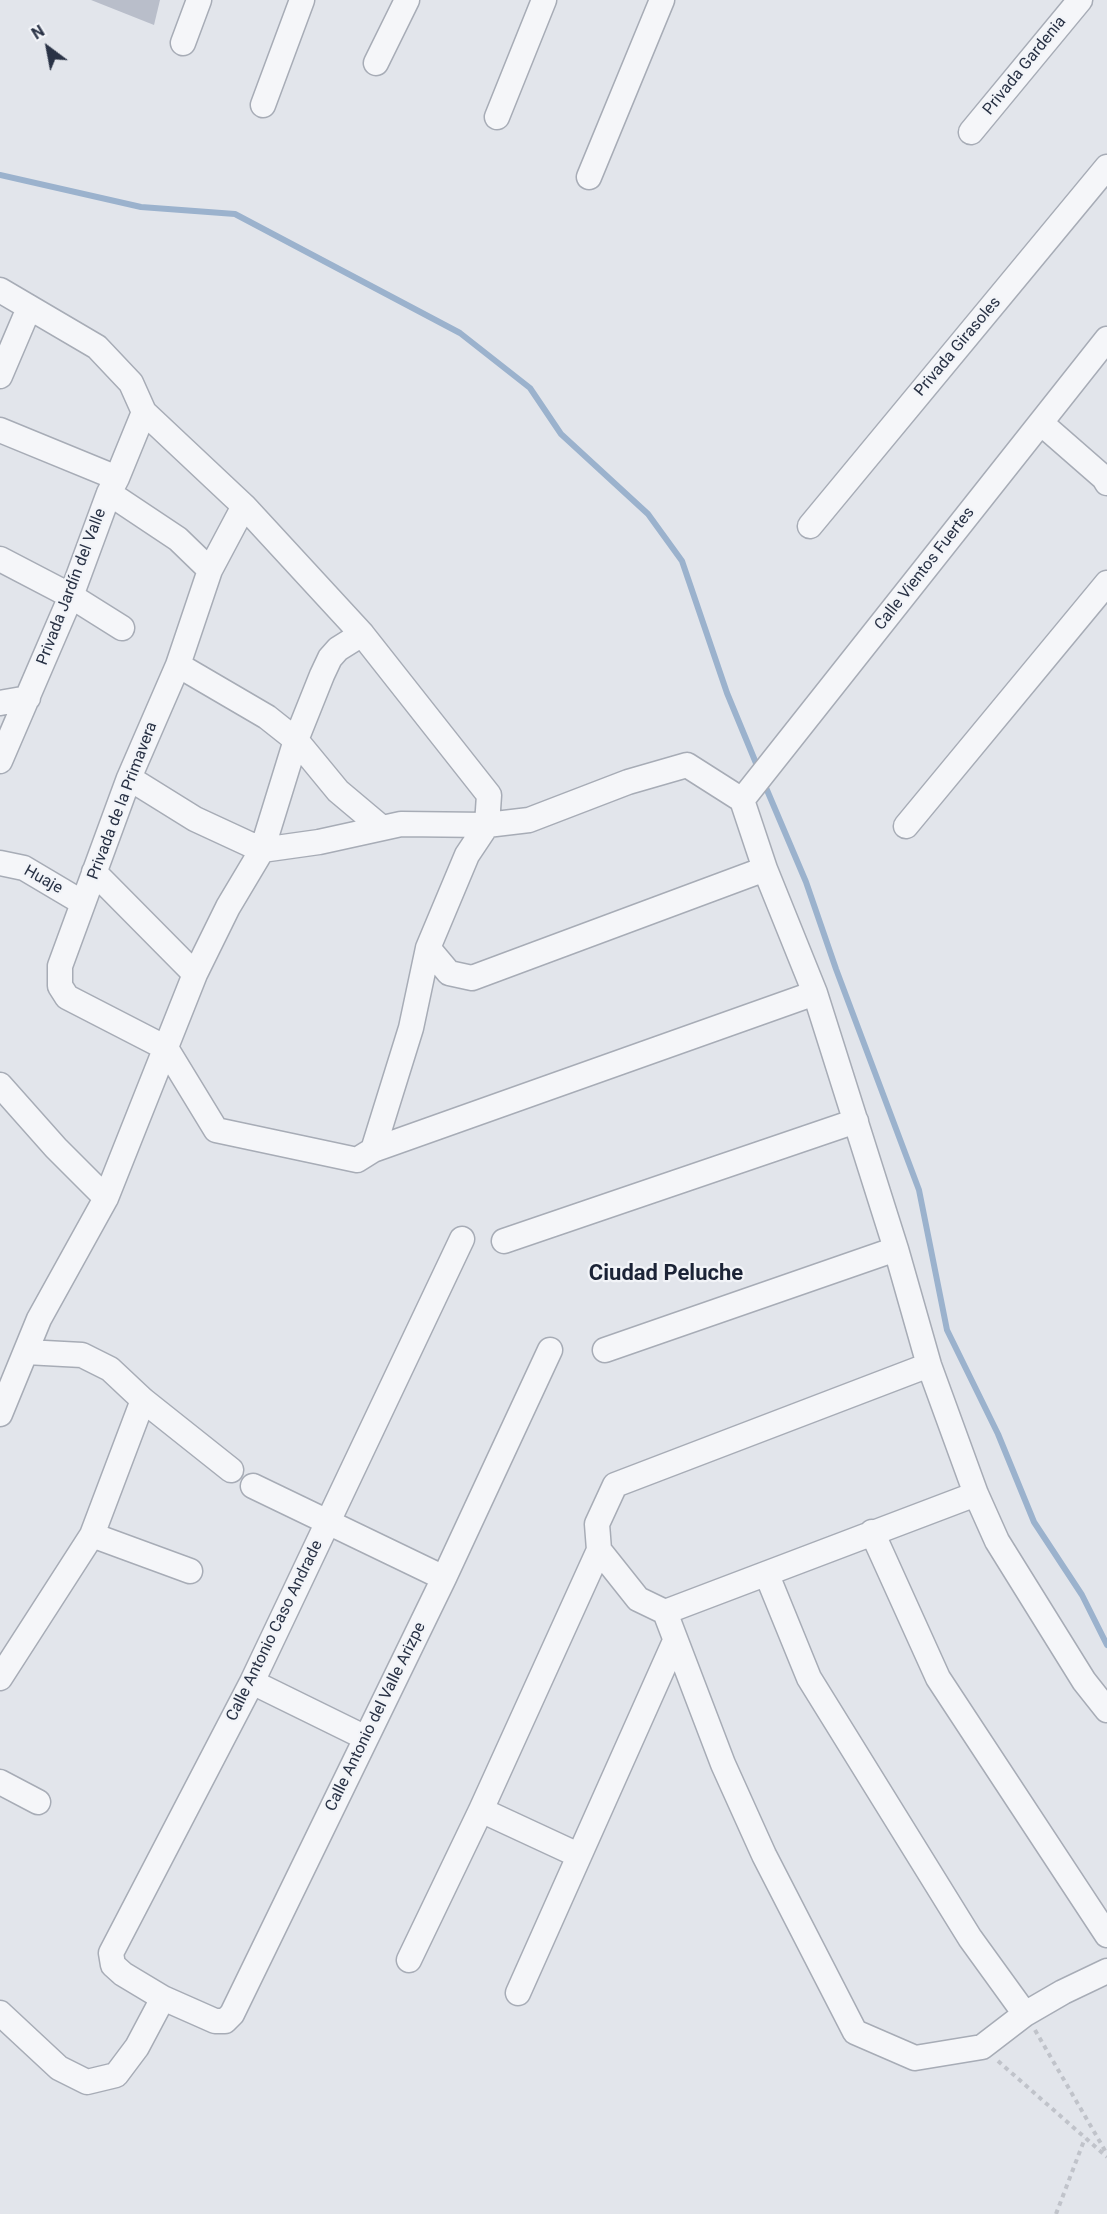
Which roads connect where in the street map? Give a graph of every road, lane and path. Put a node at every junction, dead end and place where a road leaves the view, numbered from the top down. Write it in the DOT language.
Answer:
graph roads {
  1 [pos="199,0"];
  2 [pos="303,0"];
  3 [pos="544,0"];
  4 [pos="662,0"];
  5 [pos="1080,0"];
  6 [pos="401,1"];
  7 [pos="183,43"];
  8 [pos="375,63"];
  9 [pos="263,105"];
  10 [pos="497,117"];
  11 [pos="971,132"];
  12 [pos="1107,167"];
  13 [pos="589,177"];
  14 [pos="0,291"];
  15 [pos="29,308"];
  16 [pos="1107,339"];
  17 [pos="0,376"];
  18 [pos="144,412"];
  19 [pos="1041,423"];
  20 [pos="0,430"];
  21 [pos="1107,483"];
  22 [pos="113,485"];
  23 [pos="244,506"];
  24 [pos="810,526"];
  25 [pos="0,559"];
  26 [pos="210,570"];
  27 [pos="1107,583"];
  28 [pos="71,596"];
  29 [pos="122,628"];
  30 [pos="362,634"];
  31 [pos="178,665"];
  32 [pos="28,698"];
  33 [pos="0,703"];
  34 [pos="296,740"];
  35 [pos="0,761"];
  36 [pos="129,778"];
  37 [pos="747,793"];
  38 [pos="487,825"];
  39 [pos="906,826"];
  40 [pos="382,828"];
  41 [pos="262,850"];
  42 [pos="0,863"];
  43 [pos="765,869"];
  44 [pos="94,872"];
  45 [pos="83,903"];
  46 [pos="428,948"];
  47 [pos="195,974"];
  48 [pos="815,993"];
  49 [pos="166,1048"];
  50 [pos="0,1085"];
  51 [pos="856,1121"];
  52 [pos="373,1150"];
  53 [pos="106,1198"];
  54 [pos="462,1239"];
  55 [pos="504,1241"];
  56 [pos="896,1249"];
  57 [pos="550,1350"];
  58 [pos="605,1350"];
  59 [pos="26,1352"];
  60 [pos="929,1365"];
  61 [pos="143,1400"];
  62 [pos="0,1414"];
  63 [pos="231,1470"];
  64 [pos="254,1486"];
  65 [pos="976,1494"];
  66 [pos="328,1522"];
  67 [pos="872,1532"];
  68 [pos="92,1535"];
  69 [pos="599,1550"];
  70 [pos="190,1571"];
  71 [pos="767,1575"];
  72 [pos="444,1578"];
  73 [pos="664,1612"];
  74 [pos="675,1641"];
  75 [pos="0,1678"];
  76 [pos="252,1682"];
  77 [pos="1107,1710"];
  78 [pos="366,1738"];
  79 [pos="0,1782"];
  80 [pos="38,1802"];
  81 [pos="481,1810"];
  82 [pos="578,1855"];
  83 [pos="1107,1935"];
  84 [pos="409,1960"];
  85 [pos="1107,1971"];
  86 [pos="518,1993"];
  87 [pos="164,1998"];
  88 [pos="0,2013"];
  89 [pos="1025,2014"];
  90 [pos="981,2047"];
  91 [pos="1086,2138"];
  92 [pos="1107,2155"];
  93 [pos="1056,2214"];
  1 -- 7 [label="street"];
  2 -- 9 [label="street"];
  3 -- 10 [label="street"];
  4 -- 13 [label="street"];
  5 -- 11 [label="street, Privada Gardenia"];
  6 -- 8 [label="street"];
  12 -- 24 [label="street, Privada Girasoles"];
  14 -- 15 [label="street"];
  15 -- 17 [label="street"];
  15 -- 18 [label="street"];
  16 -- 19 [label="street, Calle Vientos Fuertes"];
  18 -- 22 [label="street, Privada Jardín del Valle"];
  18 -- 23 [label="street"];
  19 -- 21 [label="street"];
  19 -- 37 [label="street, Calle Vientos Fuertes"];
  20 -- 22 [label="street"];
  22 -- 26 [label="street"];
  22 -- 28 [label="street, Privada Jardín del Valle"];
  23 -- 26 [label="street, Privada de la Primavera"];
  23 -- 30 [label="street"];
  25 -- 28 [label="street"];
  26 -- 31 [label="street, Privada de la Primavera"];
  27 -- 39 [label="street"];
  28 -- 29 [label="street"];
  28 -- 32 [label="street, Privada Jardín del Valle"];
  30 -- 34 [label="street"];
  30 -- 38 [label="street"];
  31 -- 34 [label="street"];
  31 -- 36 [label="street, Privada de la Primavera"];
  32 -- 33 [label="street"];
  32 -- 35 [label="street, Privada Jardín del Valle"];
  34 -- 40 [label="street"];
  34 -- 41 [label="street"];
  36 -- 41 [label="street"];
  36 -- 44 [label="street, Privada de la Primavera"];
  37 -- 38 [label="street"];
  37 -- 43 [label="street"];
  38 -- 40 [label="street"];
  38 -- 46 [label="street"];
  40 -- 41 [label="street"];
  41 -- 47 [label="street"];
  42 -- 45 [label="street, Huaje"];
  43 -- 46 [label="street"];
  43 -- 48 [label="street"];
  44 -- 45 [label="street, Privada de la Primavera"];
  44 -- 47 [label="street"];
  45 -- 49 [label="street, Privada de la Primavera"];
  46 -- 52 [label="street"];
  47 -- 49 [label="street"];
  48 -- 51 [label="street"];
  48 -- 52 [label="street"];
  49 -- 52 [label="street"];
  49 -- 53 [label="street"];
  50 -- 53 [label="street"];
  51 -- 55 [label="street"];
  51 -- 56 [label="street"];
  53 -- 59 [label="street"];
  54 -- 66 [label="street, Calle Antonio Caso Andrade"];
  56 -- 58 [label="street"];
  56 -- 60 [label="street"];
  57 -- 72 [label="street, Calle Antonio del Valle Arizpe"];
  59 -- 61 [label="street"];
  59 -- 62 [label="street"];
  60 -- 65 [label="street"];
  60 -- 69 [label="street"];
  61 -- 63 [label="street"];
  61 -- 68 [label="street"];
  64 -- 66 [label="street"];
  65 -- 67 [label="street"];
  65 -- 77 [label="street"];
  66 -- 72 [label="street"];
  66 -- 76 [label="street, Calle Antonio Caso Andrade"];
  67 -- 71 [label="street"];
  67 -- 83 [label="street"];
  68 -- 70 [label="street"];
  68 -- 75 [label="street"];
  69 -- 73 [label="street"];
  69 -- 81 [label="street"];
  71 -- 73 [label="street"];
  71 -- 89 [label="street"];
  72 -- 78 [label="street, Calle Antonio del Valle Arizpe"];
  73 -- 74 [label="street"];
  74 -- 82 [label="street"];
  74 -- 90 [label="street"];
  76 -- 78 [label="street"];
  76 -- 87 [label="street, Calle Antonio Caso Andrade"];
  78 -- 87 [label="street, Calle Antonio del Valle Arizpe"];
  79 -- 80 [label="street"];
  81 -- 82 [label="street"];
  81 -- 84 [label="street"];
  82 -- 86 [label="street"];
  85 -- 89 [label="street"];
  87 -- 88 [label="street"];
  89 -- 90 [label="street"];
  89 -- 92 [label="path"];
  90 -- 91 [label="path"];
  91 -- 92 [label="path"];
  91 -- 93 [label="path"];
}
